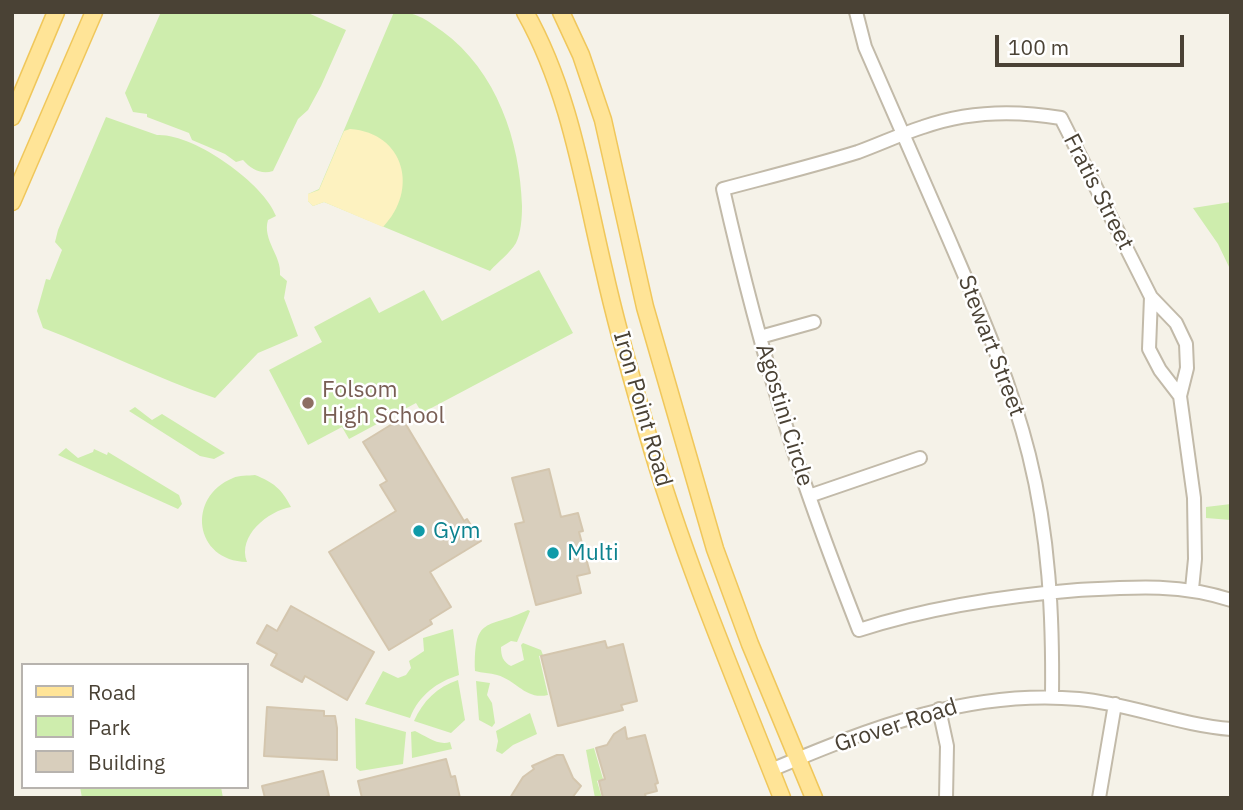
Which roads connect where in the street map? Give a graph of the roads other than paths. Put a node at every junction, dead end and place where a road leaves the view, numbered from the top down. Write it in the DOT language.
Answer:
graph roads {
  1 [pos="56,12"];
  2 [pos="94,12"];
  3 [pos="525,12"];
  4 [pos="561,12"];
  5 [pos="856,12"];
  6 [pos="12,117"];
  7 [pos="903,134"];
  8 [pos="12,202"];
  9 [pos="1151,297"];
  10 [pos="814,322"];
  11 [pos="760,337"];
  12 [pos="1180,396"];
  13 [pos="920,458"];
  14 [pos="809,496"];
  15 [pos="1192,589"];
  16 [pos="1051,592"];
  17 [pos="1231,600"];
  18 [pos="1052,697"];
  19 [pos="1115,704"];
  20 [pos="939,709"];
  21 [pos="1231,729"];
  22 [pos="798,759"];
  23 [pos="771,770"];
  24 [pos="782,798"];
  25 [pos="814,798"];
  26 [pos="946,798"];
  27 [pos="1099,798"];
  1 -- 6 [label="main road"];
  2 -- 8 [label="main road"];
  3 -- 23 [label="main road, Iron Point Road"];
  4 -- 22 [label="main road, Iron Point Road"];
  5 -- 7 [label="street, Stewart Street"];
  7 -- 9 [label="street, Fratis Street"];
  7 -- 11 [label="street, Agostini Circle"];
  7 -- 16 [label="street, Stewart Street"];
  9 -- 12 [label="street, Fratis Street"];
  9 -- 12 [label="street, Fratis Street"];
  10 -- 11 [label="street"];
  11 -- 14 [label="street, Agostini Circle"];
  12 -- 15 [label="street, Fratis Street"];
  13 -- 14 [label="street"];
  14 -- 16 [label="street, Agostini Circle"];
  15 -- 16 [label="street"];
  15 -- 17 [label="street"];
  16 -- 18 [label="street, Stewart Street"];
  18 -- 19 [label="street, Grover Road"];
  18 -- 20 [label="street, Grover Road"];
  19 -- 21 [label="street, Grover Road"];
  19 -- 27 [label="street"];
  20 -- 22 [label="street, Grover Road"];
  20 -- 26 [label="street"];
  22 -- 23 [label="street, Grover Road"];
  22 -- 25 [label="main road, Iron Point Road"];
  23 -- 24 [label="main road, Iron Point Road"];
}
